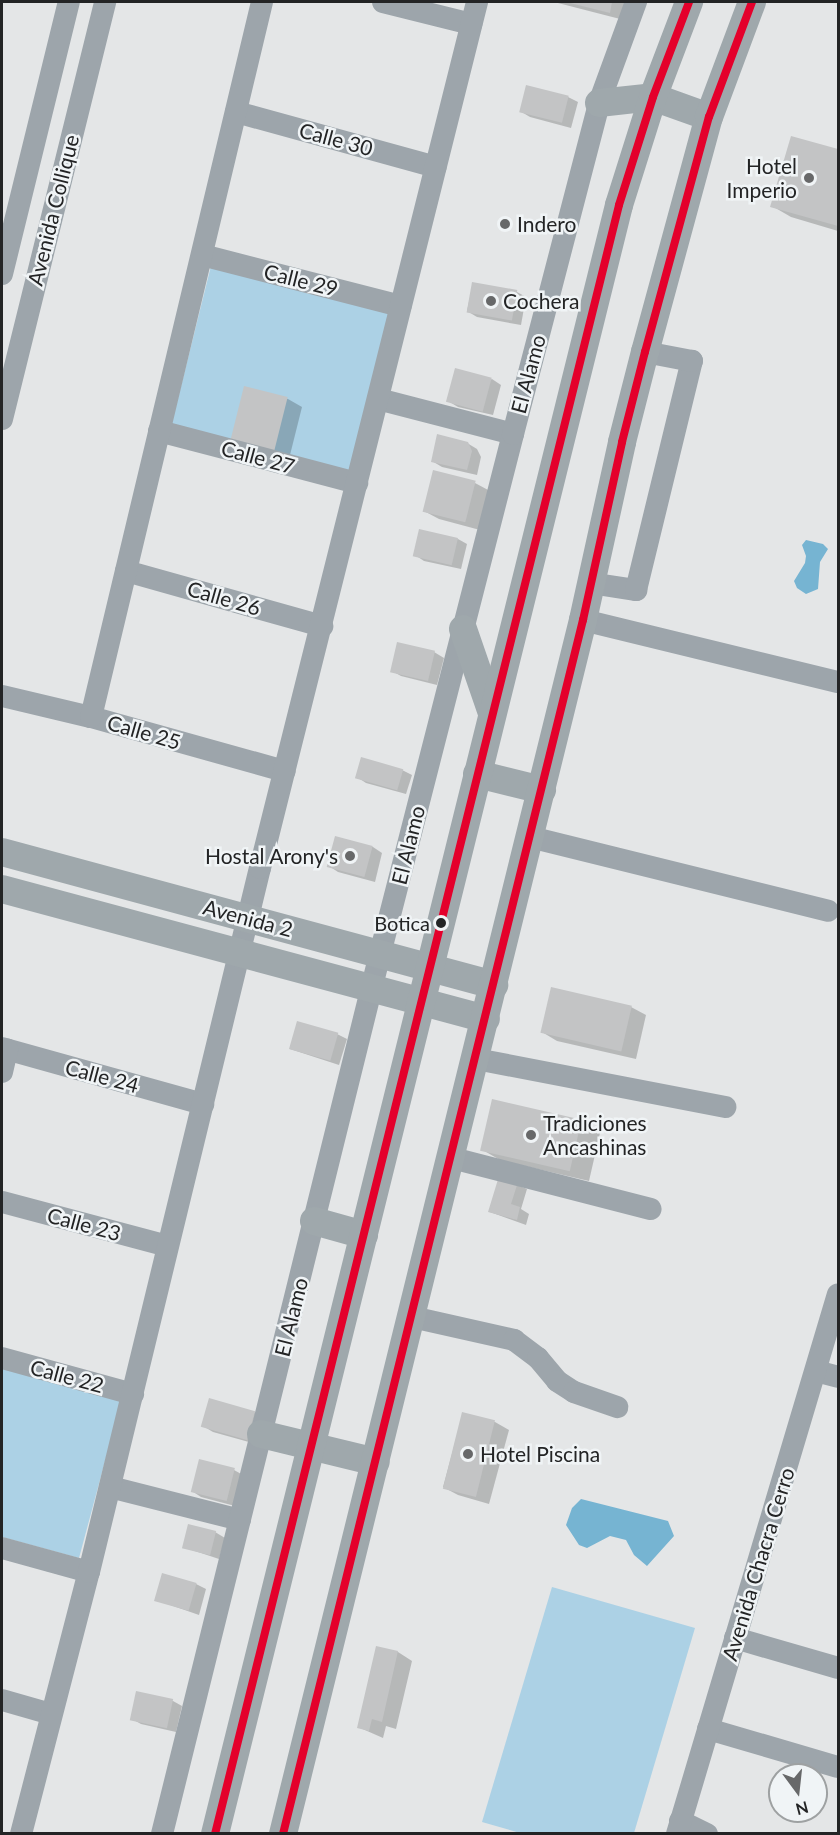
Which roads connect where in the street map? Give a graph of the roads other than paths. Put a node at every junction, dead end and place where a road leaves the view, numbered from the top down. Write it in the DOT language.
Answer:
graph roads {
  1 [pos="69,2"];
  2 [pos="105,2"];
  3 [pos="262,2"];
  4 [pos="382,2"];
  5 [pos="477,2"];
  6 [pos="636,2"];
  7 [pos="689,2"];
  8 [pos="752,2"];
  9 [pos="471,24"];
  10 [pos="652,97"];
  11 [pos="599,103"];
  12 [pos="236,112"];
  13 [pos="709,117"];
  14 [pos="435,167"];
  15 [pos="202,255"];
  16 [pos="2,274"];
  17 [pos="401,306"];
  18 [pos="645,352"];
  19 [pos="6,386"];
  20 [pos="378,399"];
  21 [pos="2,419"];
  22 [pos="159,431"];
  23 [pos="513,434"];
  24 [pos="357,483"];
  25 [pos="126,571"];
  26 [pos="590,584"];
  27 [pos="583,620"];
  28 [pos="322,626"];
  29 [pos="463,629"];
  30 [pos="838,682"];
  31 [pos="2,696"];
  32 [pos="492,713"];
  33 [pos="91,717"];
  34 [pos="285,771"];
  35 [pos="477,774"];
  36 [pos="542,790"];
  37 [pos="530,837"];
  38 [pos="2,852"];
  39 [pos="2,889"];
  40 [pos="828,911"];
  41 [pos="249,918"];
  42 [pos="240,953"];
  43 [pos="380,954"];
  44 [pos="430,968"];
  45 [pos="494,985"];
  46 [pos="372,989"];
  47 [pos="422,1002"];
  48 [pos="486,1019"];
  49 [pos="4,1049"];
  50 [pos="476,1059"];
  51 [pos="2,1072"];
  52 [pos="203,1104"];
  53 [pos="725,1107"];
  54 [pos="452,1158"];
  55 [pos="2,1202"];
  56 [pos="651,1209"];
  57 [pos="314,1221"];
  58 [pos="364,1235"];
  59 [pos="167,1246"];
  60 [pos="838,1294"];
  61 [pos="412,1317"];
  62 [pos="2,1359"];
  63 [pos="816,1371"];
  64 [pos="838,1377"];
  65 [pos="133,1394"];
  66 [pos="617,1407"];
  67 [pos="261,1434"];
  68 [pos="312,1446"];
  69 [pos="376,1462"];
  70 [pos="110,1487"];
  71 [pos="240,1520"];
  72 [pos="2,1548"];
  73 [pos="89,1572"];
  74 [pos="735,1638"];
  75 [pos="838,1668"];
  76 [pos="2,1700"];
  77 [pos="51,1714"];
  78 [pos="708,1729"];
  79 [pos="838,1767"];
  80 [pos="678,1827"];
  81 [pos="21,1833"];
  82 [pos="162,1833"];
  83 [pos="215,1833"];
  84 [pos="283,1833"];
  85 [pos="707,1833"];
  1 -- 16 [label="street"];
  2 -- 19 [label="street, Avenida Collique"];
  3 -- 12 [label="street"];
  4 -- 9 [label="street"];
  5 -- 9 [label="street"];
  6 -- 11 [label="street, El Alamo"];
  7 -- 10 [label="main road"];
  8 -- 13 [label="main road"];
  9 -- 14 [label="street"];
  10 -- 11 [label="main road"];
  10 -- 13 [label="main road"];
  10 -- 32 [label="main road"];
  11 -- 23 [label="street, El Alamo"];
  12 -- 14 [label="street, Calle 30"];
  12 -- 15 [label="street"];
  13 -- 18 [label="main road"];
  14 -- 17 [label="street"];
  15 -- 17 [label="street, Calle 29"];
  15 -- 22 [label="street"];
  17 -- 20 [label="street"];
  18 -- 26 [label="main road"];
  18 -- 26 [label="street"];
  19 -- 21 [label="street, Avenida Collique"];
  20 -- 23 [label="street"];
  20 -- 24 [label="street"];
  22 -- 24 [label="street, Calle 27"];
  22 -- 25 [label="street"];
  23 -- 29 [label="street, El Alamo"];
  24 -- 28 [label="street"];
  25 -- 28 [label="street, Calle 26"];
  25 -- 33 [label="street"];
  26 -- 27 [label="main road"];
  27 -- 30 [label="street"];
  27 -- 36 [label="main road"];
  28 -- 34 [label="street"];
  29 -- 32 [label="main road"];
  29 -- 43 [label="street, El Alamo"];
  31 -- 33 [label="street, Calle 25"];
  32 -- 35 [label="main road"];
  33 -- 34 [label="street, Calle 25"];
  34 -- 41 [label="street"];
  35 -- 36 [label="main road"];
  35 -- 44 [label="main road"];
  36 -- 37 [label="main road"];
  37 -- 40 [label="street"];
  37 -- 45 [label="main road"];
  38 -- 41 [label="main road, Avenida 2"];
  39 -- 42 [label="main road, Avenida 2"];
  41 -- 42 [label="street"];
  41 -- 43 [label="main road, Avenida 2"];
  42 -- 46 [label="main road, Avenida 2"];
  42 -- 52 [label="street"];
  43 -- 44 [label="main road, Avenida 2"];
  43 -- 46 [label="street, El Alamo"];
  44 -- 45 [label="main road, Avenida 2"];
  44 -- 47 [label="main road"];
  45 -- 48 [label="main road"];
  46 -- 47 [label="main road, Avenida 2"];
  46 -- 57 [label="street, El Alamo"];
  47 -- 48 [label="main road, Avenida 2"];
  47 -- 58 [label="main road"];
  48 -- 50 [label="main road"];
  49 -- 51 [label="street"];
  49 -- 52 [label="street, Calle 24"];
  50 -- 53 [label="street"];
  50 -- 54 [label="main road"];
  52 -- 59 [label="street"];
  54 -- 56 [label="street"];
  54 -- 61 [label="main road"];
  55 -- 59 [label="street, Calle 23"];
  57 -- 58 [label="main road"];
  57 -- 67 [label="street, El Alamo"];
  58 -- 68 [label="main road"];
  59 -- 65 [label="street"];
  60 -- 63 [label="street, Avenida Chacra Cerro"];
  61 -- 66 [label="street"];
  61 -- 69 [label="main road"];
  62 -- 65 [label="street, Calle 22"];
  63 -- 64 [label="street"];
  63 -- 74 [label="street, Avenida Chacra Cerro"];
  65 -- 70 [label="street"];
  67 -- 68 [label="main road"];
  67 -- 71 [label="street, El Alamo"];
  68 -- 69 [label="main road"];
  68 -- 83 [label="main road"];
  69 -- 84 [label="main road"];
  70 -- 71 [label="street"];
  70 -- 73 [label="street"];
  71 -- 82 [label="street, El Alamo"];
  72 -- 73 [label="street"];
  73 -- 77 [label="street"];
  74 -- 75 [label="street"];
  74 -- 78 [label="street, Avenida Chacra Cerro"];
  76 -- 77 [label="street"];
  77 -- 81 [label="street"];
  78 -- 79 [label="street"];
  78 -- 80 [label="street, Avenida Chacra Cerro"];
  80 -- 85 [label="street"];
}
